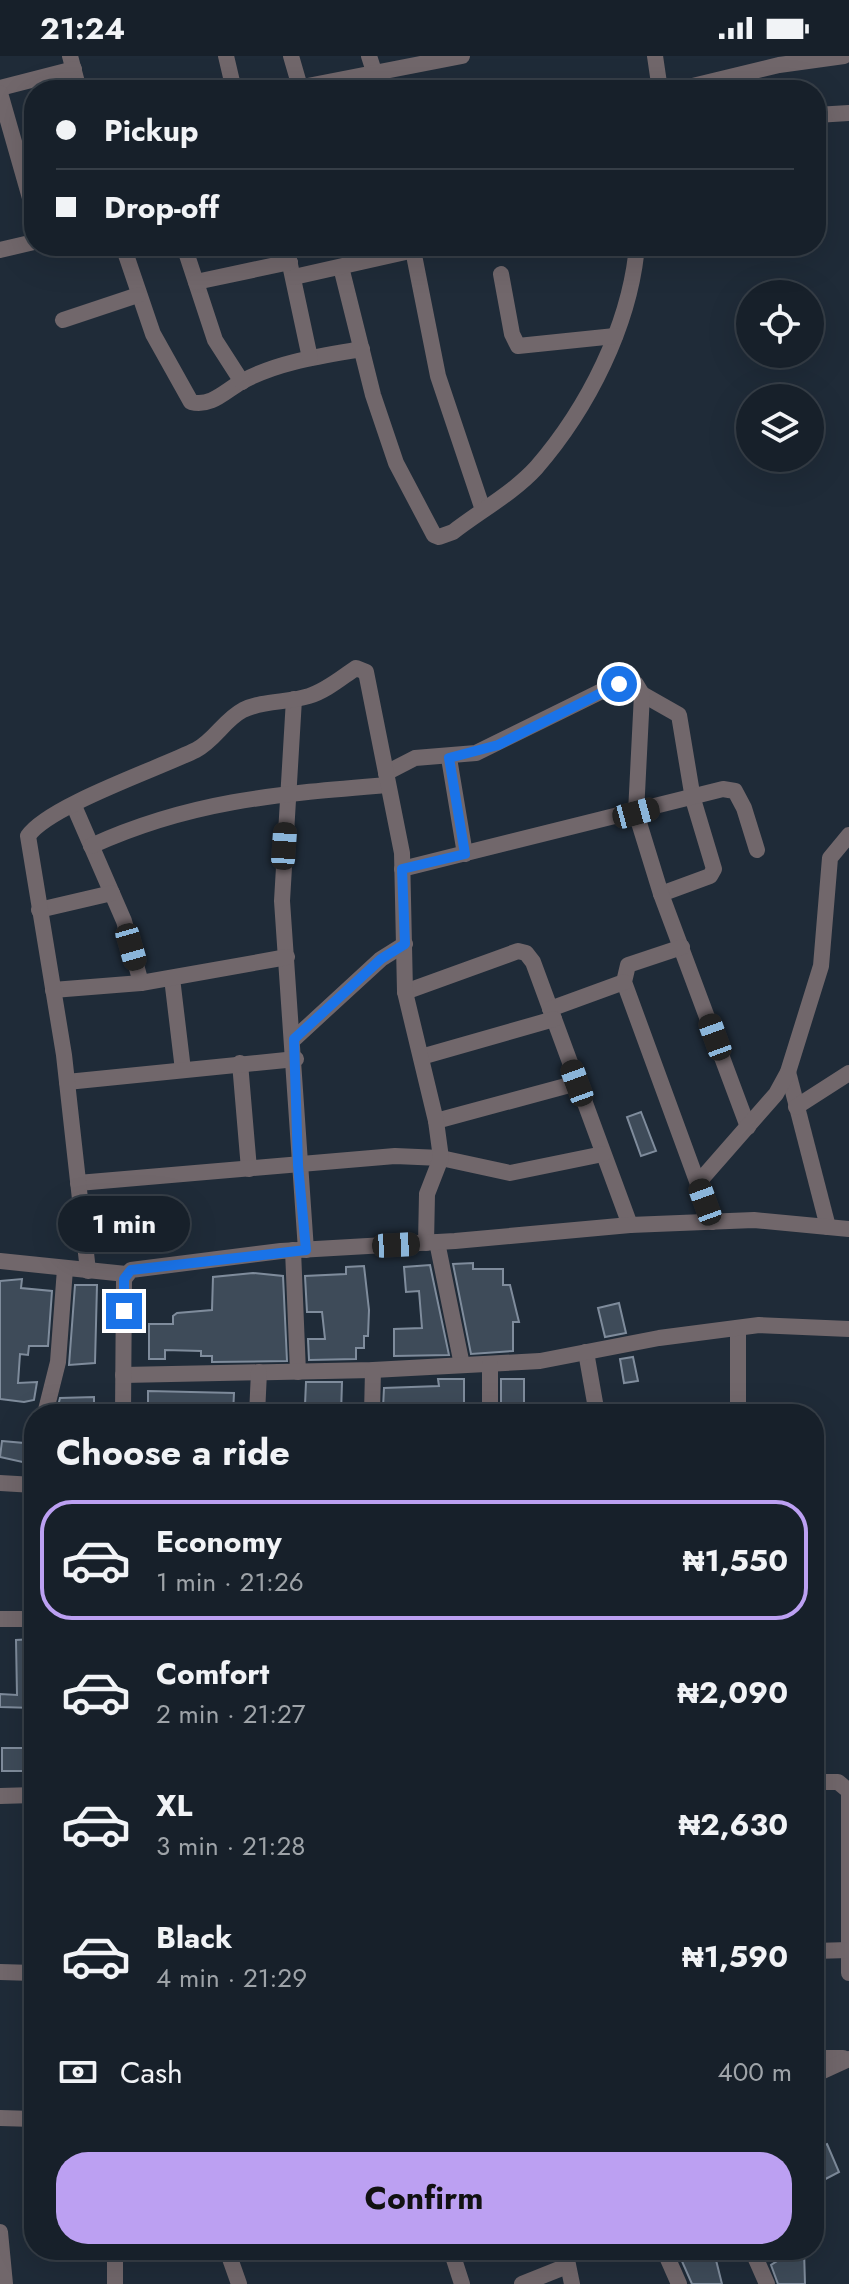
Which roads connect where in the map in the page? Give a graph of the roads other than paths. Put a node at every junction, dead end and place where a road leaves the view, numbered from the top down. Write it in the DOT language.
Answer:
graph roads {
  1 [pos="226,56"];
  2 [pos="291,56"];
  3 [pos="369,56"];
  4 [pos="655,56"];
  5 [pos="844,56"];
  6 [pos="458,57"];
  7 [pos="778,60"];
  8 [pos="72,63"];
  9 [pos="375,73"];
  10 [pos="28,80"];
  11 [pos="232,80"];
  12 [pos="292,80"];
  13 [pos="339,80"];
  14 [pos="377,80"];
  15 [pos="659,80"];
  16 [pos="710,80"];
  17 [pos="24,82"];
  18 [pos="0,91"];
  19 [pos="849,113"];
  20 [pos="826,114"];
  21 [pos="24,176"];
  22 [pos="24,244"];
  23 [pos="0,250"];
  24 [pos="126,256"];
  25 [pos="187,256"];
  26 [pos="388,256"];
  27 [pos="414,256"];
  28 [pos="636,256"];
  29 [pos="290,262"];
  30 [pos="341,267"];
  31 [pos="501,274"];
  32 [pos="196,282"];
  33 [pos="138,295"];
  34 [pos="63,320"];
  35 [pos="615,336"];
  36 [pos="362,349"];
  37 [pos="310,358"];
  38 [pos="242,382"];
  39 [pos="483,510"];
  40 [pos="642,694"];
  41 [pos="294,699"];
  42 [pos="449,758"];
  43 [pos="387,779"];
  44 [pos="287,793"];
  45 [pos="693,799"];
  46 [pos="74,806"];
  47 [pos="636,813"];
  48 [pos="849,835"];
  49 [pos="91,846"];
  50 [pos="757,850"];
  51 [pos="465,854"];
  52 [pos="402,869"];
  53 [pos="112,893"];
  54 [pos="661,894"];
  55 [pos="39,910"];
  56 [pos="405,944"];
  57 [pos="682,947"];
  58 [pos="287,957"];
  59 [pos="172,978"];
  60 [pos="624,982"];
  61 [pos="141,983"];
  62 [pos="53,990"];
  63 [pos="405,992"];
  64 [pos="552,1014"];
  65 [pos="294,1039"];
  66 [pos="421,1057"];
  67 [pos="296,1059"];
  68 [pos="240,1063"];
  69 [pos="183,1070"];
  70 [pos="788,1072"];
  71 [pos="849,1073"];
  72 [pos="67,1082"];
  73 [pos="577,1083"];
  74 [pos="796,1107"];
  75 [pos="436,1121"];
  76 [pos="748,1127"];
  77 [pos="603,1154"];
  78 [pos="441,1158"];
  79 [pos="298,1165"];
  80 [pos="249,1169"];
  81 [pos="78,1183"];
  82 [pos="698,1183"];
  83 [pos="712,1222"];
  84 [pos="630,1225"];
  85 [pos="828,1227"];
  86 [pos="849,1229"];
  87 [pos="432,1243"];
  88 [pos="299,1250"];
  89 [pos="0,1261"];
  90 [pos="65,1269"];
  91 [pos="88,1271"];
  92 [pos="126,1274"];
  93 [pos="738,1328"];
  94 [pos="849,1329"];
  95 [pos="586,1352"];
  96 [pos="490,1364"];
  97 [pos="462,1365"];
  98 [pos="373,1370"];
  99 [pos="259,1372"];
  100 [pos="298,1372"];
  101 [pos="123,1375"];
  102 [pos="48,1404"];
  103 [pos="123,1404"];
  104 [pos="257,1404"];
  105 [pos="372,1404"];
  106 [pos="490,1404"];
  107 [pos="595,1404"];
  108 [pos="738,1404"];
  109 [pos="0,1483"];
  110 [pos="24,1484"];
  111 [pos="0,1619"];
  112 [pos="24,1619"];
  113 [pos="824,1782"];
  114 [pos="24,1795"];
  115 [pos="0,1796"];
  116 [pos="849,1950"];
  117 [pos="824,1951"];
  118 [pos="0,1972"];
  119 [pos="24,1973"];
  120 [pos="849,1973"];
  121 [pos="824,2058"];
  122 [pos="849,2058"];
  123 [pos="824,2070"];
  124 [pos="0,2118"];
  125 [pos="24,2119"];
  126 [pos="0,2232"];
  127 [pos="115,2260"];
  128 [pos="231,2260"];
  129 [pos="454,2260"];
  130 [pos="563,2260"];
  131 [pos="566,2260"];
  132 [pos="668,2260"];
  133 [pos="756,2260"];
  134 [pos="5,2284"];
  135 [pos="115,2284"];
  136 [pos="239,2284"];
  137 [pos="462,2284"];
  138 [pos="522,2284"];
  139 [pos="572,2284"];
  140 [pos="679,2284"];
  141 [pos="767,2284"];
  1 -- 11 [label="street"];
  2 -- 12 [label="street"];
  3 -- 9 [label="street"];
  4 -- 15 [label="street"];
  5 -- 7 [label="street"];
  6 -- 9 [label="street"];
  7 -- 16 [label="street"];
  8 -- 10 [label="street"];
  9 -- 13 [label="street"];
  9 -- 14 [label="street"];
  17 -- 18 [label="street"];
  18 -- 21 [label="street"];
  19 -- 20 [label="street"];
  22 -- 23 [label="street"];
  24 -- 33 [label="street"];
  25 -- 32 [label="street"];
  26 -- 30 [label="street"];
  27 -- 39 [label="street"];
  28 -- 35 [label="street"];
  29 -- 30 [label="street"];
  29 -- 32 [label="street"];
  29 -- 37 [label="street"];
  30 -- 36 [label="street"];
  31 -- 35 [label="street"];
  32 -- 38 [label="street"];
  33 -- 34 [label="street"];
  33 -- 38 [label="street"];
  35 -- 39 [label="street"];
  36 -- 37 [label="street"];
  36 -- 39 [label="street"];
  37 -- 38 [label="street"];
  40 -- 42 [label="street"];
  40 -- 45 [label="street"];
  40 -- 47 [label="street"];
  41 -- 43 [label="street"];
  41 -- 44 [label="street"];
  41 -- 46 [label="street"];
  42 -- 43 [label="street"];
  42 -- 51 [label="street"];
  43 -- 44 [label="street"];
  43 -- 52 [label="street"];
  44 -- 49 [label="street"];
  44 -- 58 [label="street"];
  45 -- 47 [label="street"];
  45 -- 50 [label="street"];
  45 -- 54 [label="street"];
  46 -- 49 [label="street"];
  46 -- 55 [label="street"];
  47 -- 51 [label="street"];
  47 -- 54 [label="street"];
  48 -- 70 [label="street"];
  49 -- 53 [label="street"];
  51 -- 52 [label="street"];
  52 -- 56 [label="street"];
  53 -- 55 [label="street"];
  53 -- 61 [label="street"];
  54 -- 57 [label="street"];
  55 -- 62 [label="street"];
  56 -- 63 [label="street"];
  56 -- 65 [label="street"];
  57 -- 60 [label="street"];
  57 -- 76 [label="street"];
  58 -- 59 [label="street"];
  58 -- 65 [label="street"];
  59 -- 61 [label="street"];
  59 -- 69 [label="street"];
  60 -- 64 [label="street"];
  60 -- 82 [label="street"];
  61 -- 62 [label="street"];
  62 -- 72 [label="street"];
  63 -- 64 [label="street"];
  63 -- 66 [label="street"];
  64 -- 66 [label="street"];
  64 -- 73 [label="street"];
  65 -- 67 [label="street"];
  66 -- 75 [label="street"];
  67 -- 68 [label="street"];
  67 -- 79 [label="street"];
  68 -- 69 [label="street"];
  68 -- 80 [label="street"];
  69 -- 72 [label="street"];
  70 -- 74 [label="street"];
  70 -- 76 [label="street"];
  71 -- 74 [label="street"];
  72 -- 81 [label="street"];
  73 -- 75 [label="street"];
  73 -- 77 [label="street"];
  74 -- 85 [label="street"];
  75 -- 78 [label="street"];
  76 -- 82 [label="street"];
  77 -- 78 [label="street"];
  77 -- 84 [label="street"];
  78 -- 79 [label="street"];
  78 -- 87 [label="street"];
  79 -- 80 [label="street"];
  79 -- 88 [label="street"];
  80 -- 81 [label="street"];
  81 -- 91 [label="street"];
  82 -- 83 [label="street"];
  83 -- 84 [label="street"];
  83 -- 85 [label="street"];
  84 -- 87 [label="street"];
  85 -- 86 [label="street"];
  87 -- 88 [label="street"];
  87 -- 97 [label="street"];
  88 -- 92 [label="street"];
  88 -- 100 [label="street"];
  89 -- 90 [label="street"];
  90 -- 91 [label="street"];
  90 -- 102 [label="street"];
  91 -- 92 [label="street"];
  92 -- 101 [label="street"];
  93 -- 94 [label="street"];
  93 -- 95 [label="street"];
  93 -- 108 [label="street"];
  95 -- 96 [label="street"];
  95 -- 107 [label="street"];
  96 -- 97 [label="street"];
  96 -- 106 [label="street"];
  97 -- 98 [label="street"];
  98 -- 100 [label="street"];
  98 -- 105 [label="street"];
  99 -- 100 [label="street"];
  99 -- 101 [label="street"];
  99 -- 104 [label="street"];
  101 -- 103 [label="street"];
  109 -- 110 [label="street"];
  111 -- 112 [label="street"];
  113 -- 116 [label="street"];
  114 -- 115 [label="street"];
  116 -- 117 [label="street"];
  116 -- 120 [label="street"];
  118 -- 119 [label="street"];
  121 -- 122 [label="street"];
  122 -- 123 [label="street"];
  124 -- 125 [label="street"];
  126 -- 134 [label="street"];
  127 -- 135 [label="street"];
  128 -- 136 [label="street"];
  129 -- 137 [label="street"];
  130 -- 138 [label="street"];
  131 -- 139 [label="street"];
  132 -- 140 [label="street"];
  133 -- 141 [label="street"];
}
